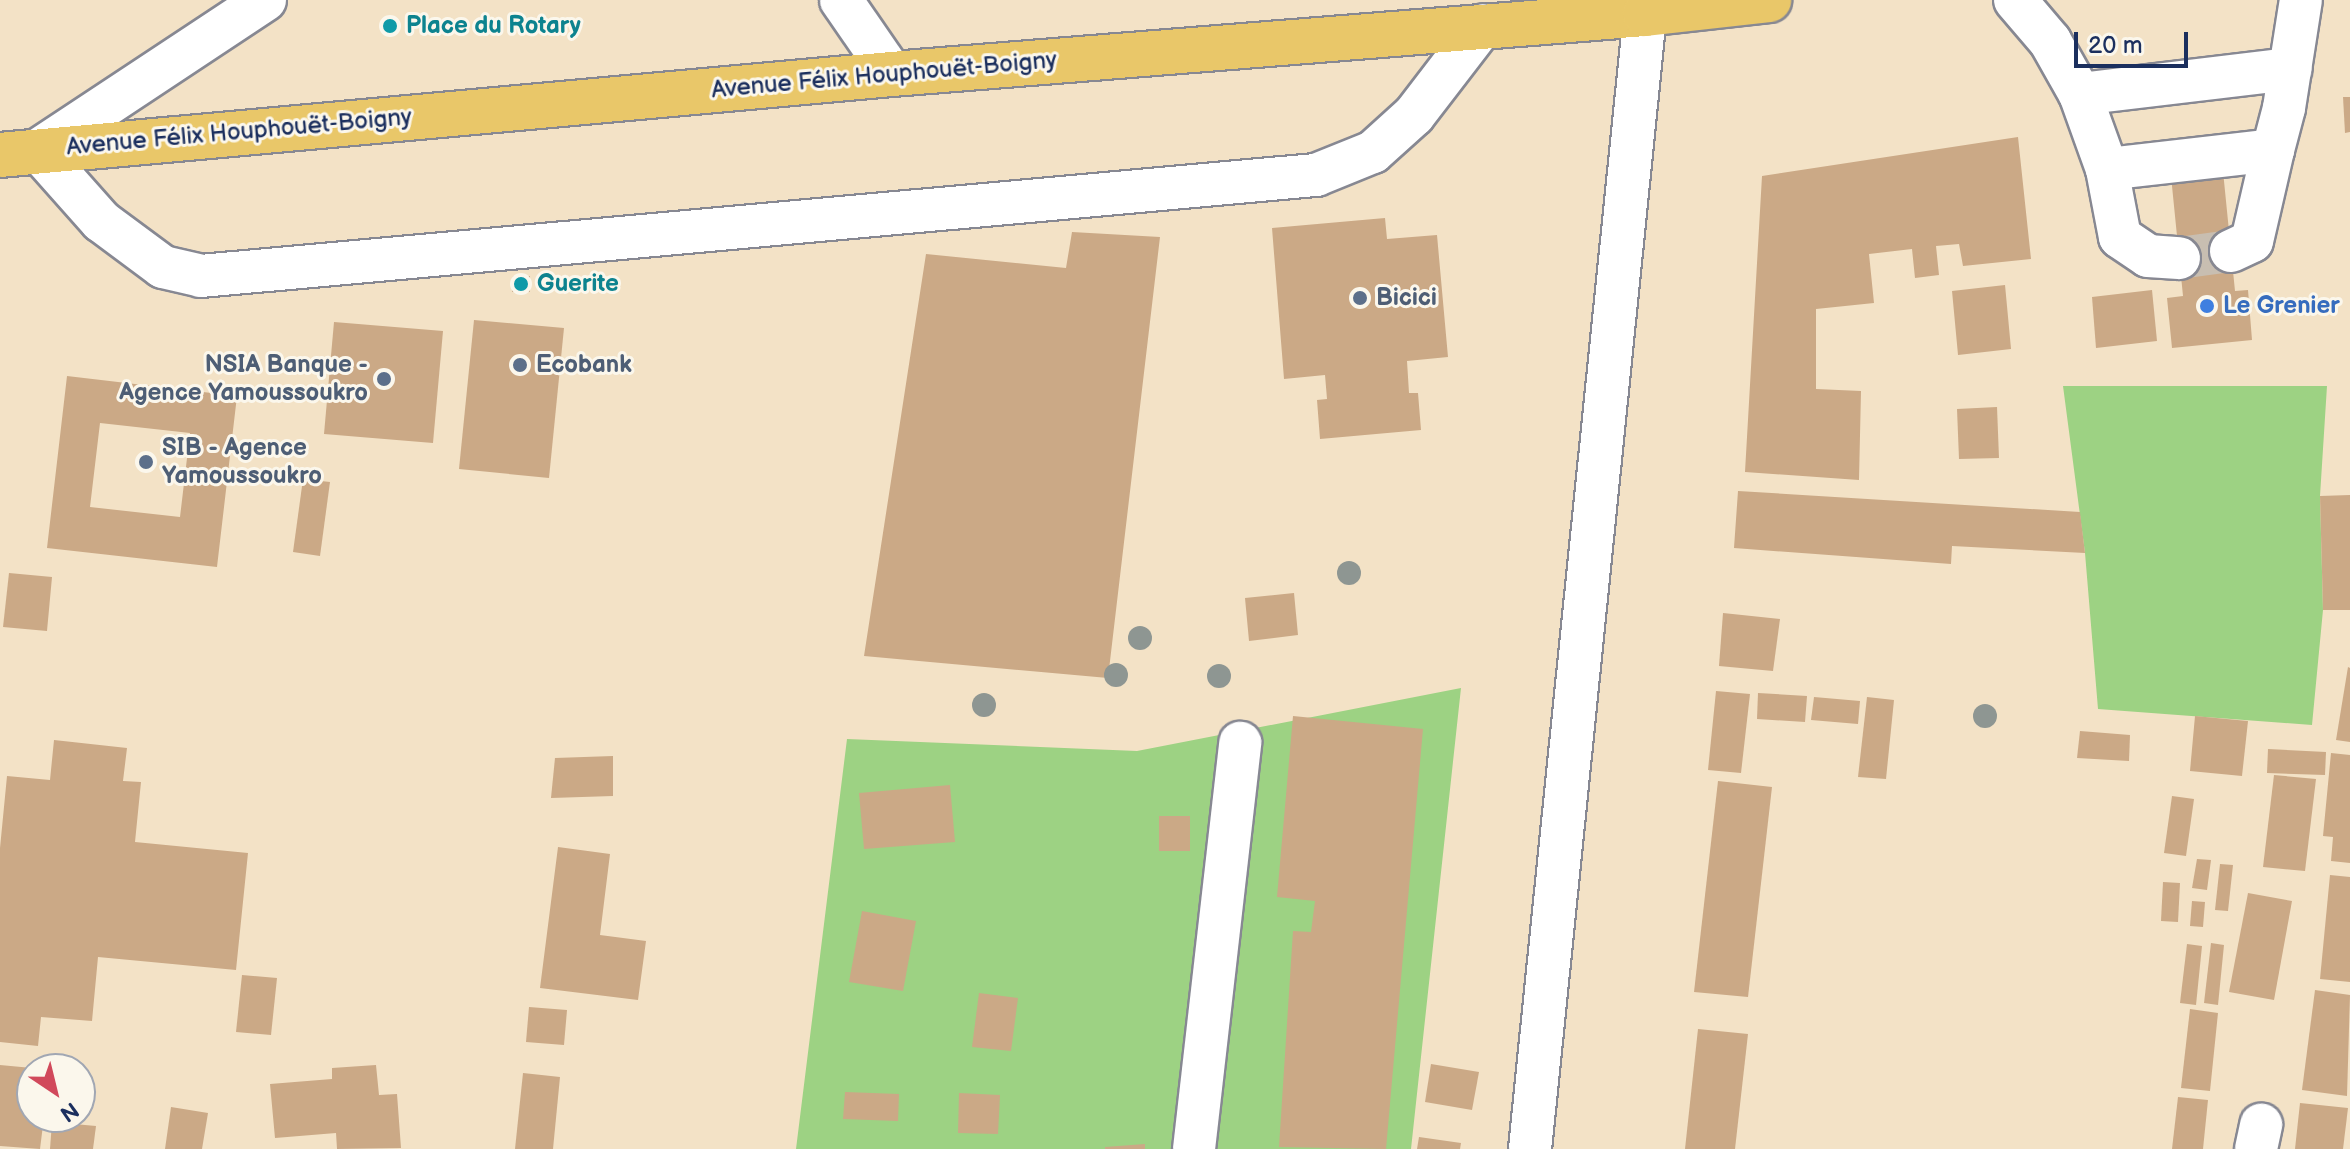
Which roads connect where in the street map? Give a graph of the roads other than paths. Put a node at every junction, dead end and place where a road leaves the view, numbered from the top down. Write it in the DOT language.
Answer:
graph roads {
  1 [pos="265,0"];
  2 [pos="841,0"];
  3 [pos="1769,0"];
  4 [pos="2015,0"];
  5 [pos="2301,0"];
  6 [pos="1645,14"];
  7 [pos="1483,25"];
  8 [pos="2291,69"];
  9 [pos="892,74"];
  10 [pos="2080,94"];
  11 [pos="2273,150"];
  12 [pos="19,153"];
  13 [pos="2107,169"];
  14 [pos="2231,251"];
  15 [pos="2179,258"];
  16 [pos="1240,743"];
  17 [pos="1194,1149"];
  18 [pos="1530,1149"];
  1 -- 12 [label="street"];
  2 -- 9 [label="street"];
  3 -- 6 [label="highway, Avenue Félix Houphouët-Boigny"];
  4 -- 10 [label="street"];
  5 -- 8 [label="street"];
  6 -- 7 [label="highway, Avenue Félix Houphouët-Boigny"];
  6 -- 18 [label="street"];
  7 -- 9 [label="highway, Avenue Félix Houphouët-Boigny"];
  7 -- 12 [label="street"];
  8 -- 10 [label="street"];
  8 -- 11 [label="street"];
  9 -- 12 [label="highway, Avenue Félix Houphouët-Boigny"];
  10 -- 13 [label="street"];
  11 -- 13 [label="street"];
  11 -- 14 [label="street"];
  13 -- 15 [label="street"];
  16 -- 17 [label="street"];
}
